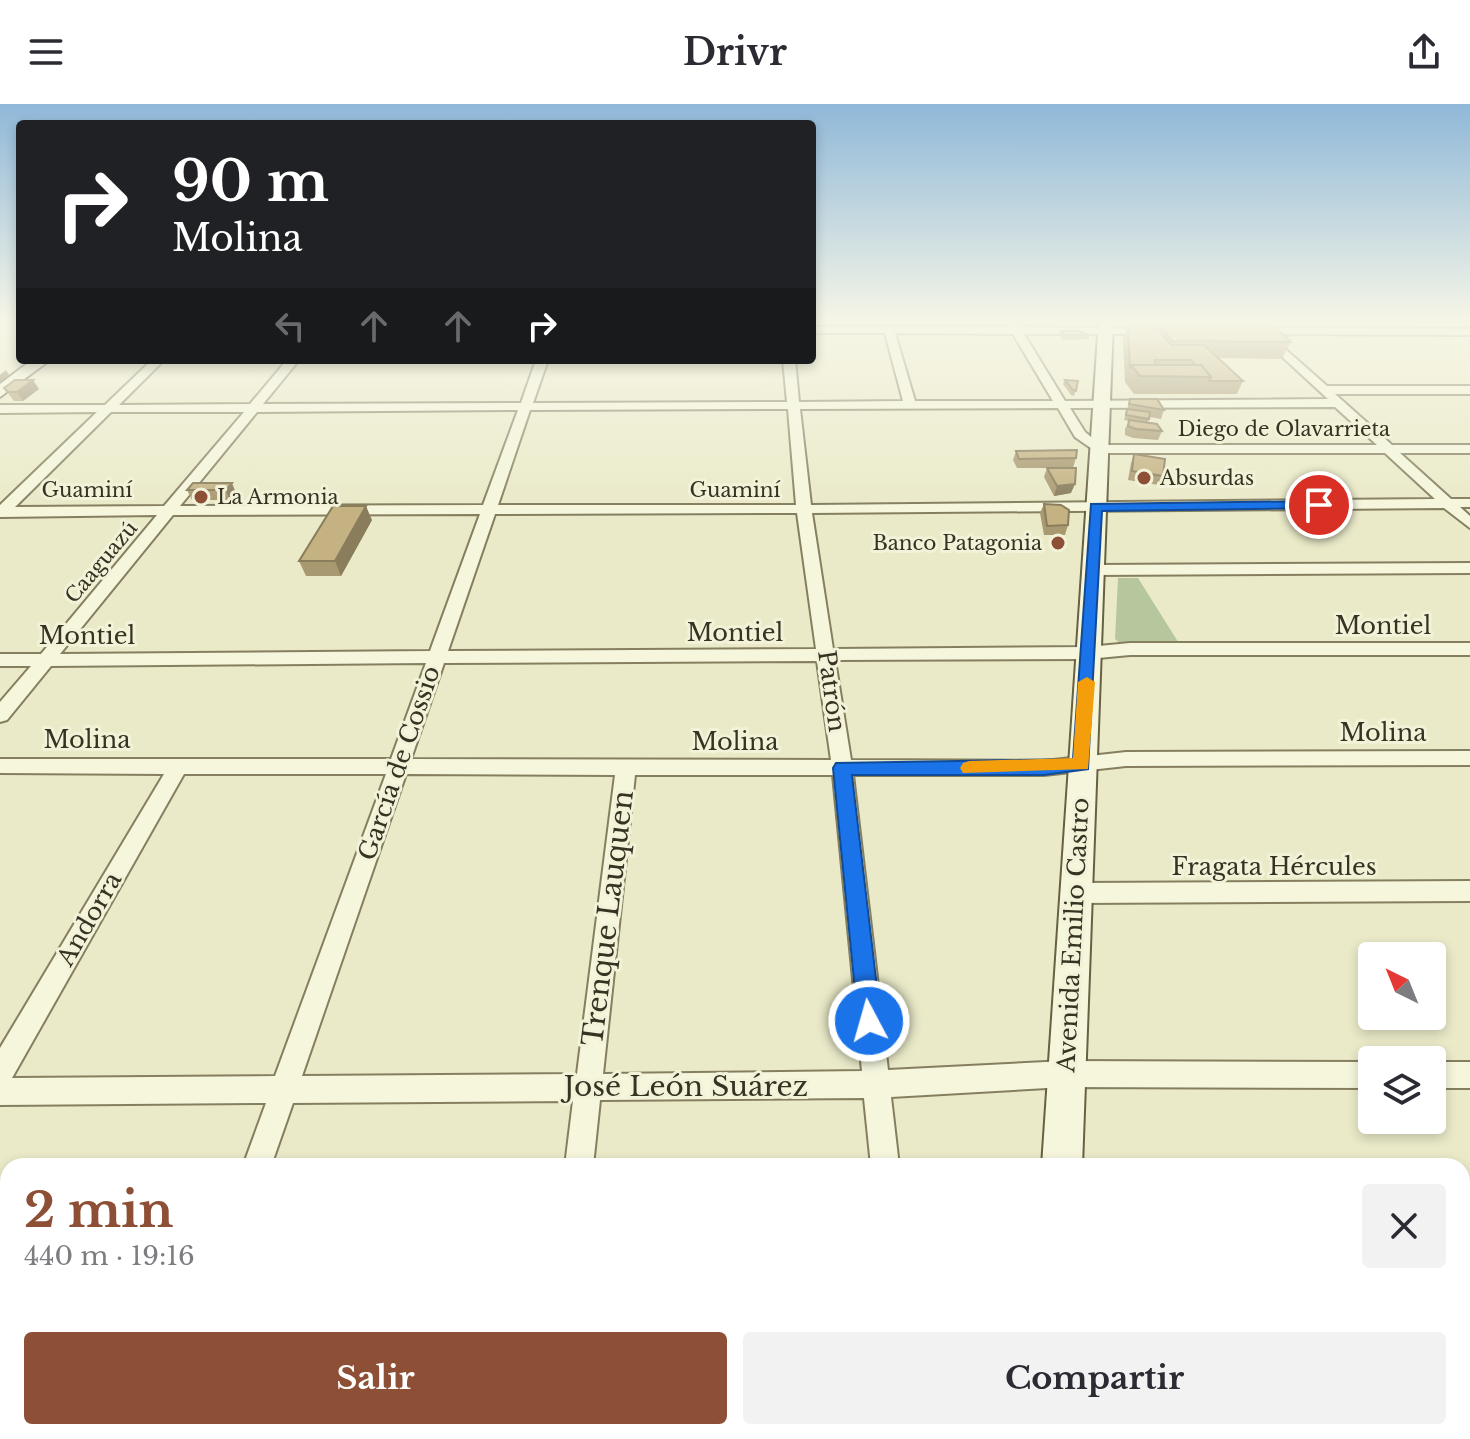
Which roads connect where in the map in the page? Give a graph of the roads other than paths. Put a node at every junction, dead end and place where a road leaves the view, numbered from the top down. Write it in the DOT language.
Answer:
graph roads {
  1 [pos="134,382"];
  2 [pos="274,382"];
  3 [pos="534,382"];
  4 [pos="791,382"];
  5 [pos="904,382"];
  6 [pos="1047,382"];
  7 [pos="1103,382"];
  8 [pos="1316,382"];
  9 [pos="1324,390"];
  10 [pos="1470,390"];
  11 [pos="1102,403"];
  12 [pos="1339,403"];
  13 [pos="793,404"];
  14 [pos="910,404"];
  15 [pos="1060,404"];
  16 [pos="526,405"];
  17 [pos="107,408"];
  18 [pos="253,408"];
  19 [pos="0,409"];
  20 [pos="1098,449"];
  21 [pos="1386,449"];
  22 [pos="1470,449"];
  23 [pos="1447,503"];
  24 [pos="1470,503"];
  25 [pos="1096,507"];
  26 [pos="804,509"];
  27 [pos="172,510"];
  28 [pos="489,510"];
  29 [pos="1,512"];
  30 [pos="1470,524"];
  31 [pos="1470,568"];
  32 [pos="1094,570"];
  33 [pos="1470,649"];
  34 [pos="1088,653"];
  35 [pos="827,656"];
  36 [pos="437,657"];
  37 [pos="44,659"];
  38 [pos="0,660"];
  39 [pos="0,715"];
  40 [pos="1470,758"];
  41 [pos="179,765"];
  42 [pos="399,765"];
  43 [pos="1082,765"];
  44 [pos="0,766"];
  45 [pos="626,766"];
  46 [pos="842,768"];
  47 [pos="1470,891"];
  48 [pos="1078,893"];
  49 [pos="0,1073"];
  50 [pos="1065,1074"];
  51 [pos="1358,1075"];
  52 [pos="1446,1075"];
  53 [pos="1470,1075"];
  54 [pos="876,1084"];
  55 [pos="588,1086"];
  56 [pos="0,1092"];
  57 [pos="283,1092"];
  58 [pos="260,1158"];
  59 [pos="580,1158"];
  60 [pos="884,1158"];
  61 [pos="1062,1158"];
  1 -- 17 [label="street"];
  2 -- 18 [label="street, Caaguazú"];
  3 -- 16 [label="street, García de Cossio"];
  4 -- 13 [label="street, Patrón"];
  5 -- 14 [label="street"];
  6 -- 15 [label="street"];
  7 -- 11 [label="main road, Avenida Emilio Castro"];
  8 -- 9 [label="street"];
  9 -- 10 [label="street"];
  9 -- 12 [label="street"];
  11 -- 12 [label="street"];
  11 -- 15 [label="street"];
  11 -- 20 [label="main road, Avenida Emilio Castro"];
  12 -- 21 [label="street"];
  13 -- 14 [label="street"];
  13 -- 16 [label="street"];
  13 -- 26 [label="street, Patrón"];
  14 -- 15 [label="street"];
  15 -- 20 [label="street"];
  16 -- 18 [label="street"];
  16 -- 28 [label="street, García de Cossio"];
  17 -- 18 [label="street"];
  17 -- 19 [label="street"];
  17 -- 29 [label="street"];
  18 -- 27 [label="street, Caaguazú"];
  20 -- 21 [label="street, Diego de Olavarrieta"];
  20 -- 25 [label="main road, Avenida Emilio Castro"];
  21 -- 22 [label="street, Diego de Olavarrieta"];
  21 -- 23 [label="street"];
  23 -- 24 [label="street, Guaminí"];
  23 -- 25 [label="street, Guaminí"];
  23 -- 30 [label="street"];
  25 -- 26 [label="street, Guaminí"];
  25 -- 32 [label="main road, Avenida Emilio Castro"];
  26 -- 28 [label="street, Guaminí"];
  26 -- 35 [label="street, Patrón"];
  27 -- 28 [label="street, Guaminí"];
  27 -- 29 [label="street, Guaminí"];
  27 -- 37 [label="street, Caaguazú"];
  28 -- 36 [label="street, García de Cossio"];
  31 -- 32 [label="street"];
  32 -- 34 [label="main road, Avenida Emilio Castro"];
  33 -- 34 [label="street, Montiel"];
  34 -- 35 [label="street, Montiel"];
  34 -- 43 [label="main road, Avenida Emilio Castro"];
  35 -- 36 [label="street, Montiel"];
  35 -- 46 [label="street, Patrón"];
  36 -- 37 [label="street, Montiel"];
  36 -- 42 [label="street, García de Cossio"];
  37 -- 38 [label="street, Montiel"];
  37 -- 39 [label="street, Caaguazú"];
  40 -- 43 [label="street, Molina"];
  41 -- 42 [label="street, Molina"];
  41 -- 44 [label="street, Molina"];
  41 -- 49 [label="street, Andorra"];
  42 -- 45 [label="street, Molina"];
  42 -- 57 [label="street, García de Cossio"];
  43 -- 46 [label="street, Molina"];
  43 -- 48 [label="main road, Avenida Emilio Castro"];
  45 -- 46 [label="street, Molina"];
  45 -- 55 [label="street, Trenque Lauquen"];
  46 -- 54 [label="street, Patrón"];
  47 -- 48 [label="street, Fragata Hércules"];
  48 -- 50 [label="main road, Avenida Emilio Castro"];
  50 -- 51 [label="street, José León Suárez"];
  50 -- 54 [label="street, José León Suárez"];
  50 -- 61 [label="main road, Avenida Emilio Castro"];
  52 -- 53 [label="street"];
  54 -- 55 [label="street, José León Suárez"];
  54 -- 60 [label="street, Patrón"];
  55 -- 57 [label="street, José León Suárez"];
  55 -- 59 [label="street, Trenque Lauquen"];
  56 -- 57 [label="street, José León Suárez"];
  57 -- 58 [label="street, García de Cossio"];
}
